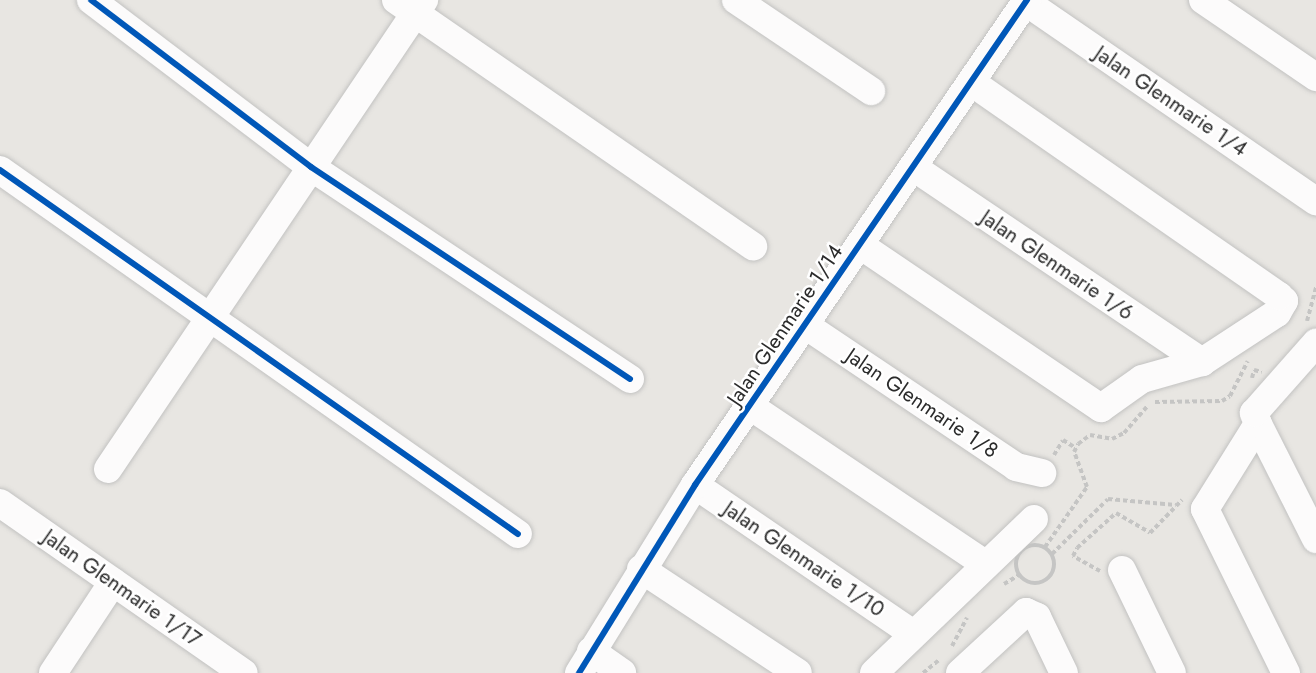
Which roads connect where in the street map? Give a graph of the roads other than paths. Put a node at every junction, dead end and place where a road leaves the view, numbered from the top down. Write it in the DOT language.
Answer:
graph roads {
  1 [pos="91,0"];
  2 [pos="736,0"];
  3 [pos="1203,0"];
  4 [pos="1027,1"];
  5 [pos="412,5"];
  6 [pos="1316,77"];
  7 [pos="971,82"];
  8 [pos="871,91"];
  9 [pos="311,167"];
  10 [pos="913,167"];
  11 [pos="0,170"];
  12 [pos="1316,201"];
  13 [pos="860,245"];
  14 [pos="753,246"];
  15 [pos="209,320"];
  16 [pos="805,325"];
  17 [pos="1311,336"];
  18 [pos="1202,362"];
  19 [pos="630,379"];
  20 [pos="750,406"];
  21 [pos="1258,424"];
  22 [pos="108,469"];
  23 [pos="1042,473"];
  24 [pos="695,485"];
  25 [pos="0,503"];
  26 [pos="1034,519"];
  27 [pos="518,534"];
  28 [pos="1316,539"];
  29 [pos="641,569"];
  30 [pos="1122,570"];
  31 [pos="989,577"];
  32 [pos="113,582"];
  33 [pos="912,633"];
  34 [pos="950,661"];
  35 [pos="585,662"];
  36 [pos="53,673"];
  37 [pos="244,673"];
  38 [pos="622,673"];
  39 [pos="798,673"];
  40 [pos="874,673"];
  41 [pos="1064,673"];
  42 [pos="1172,673"];
  43 [pos="1286,673"];
  1 -- 9 [label="street"];
  2 -- 8 [label="street"];
  3 -- 6 [label="street"];
  4 -- 7 [label="street, Jalan Glenmarie 1/14"];
  4 -- 12 [label="street, Jalan Glenmarie 1/4"];
  5 -- 9 [label="street"];
  5 -- 14 [label="street"];
  7 -- 10 [label="street, Jalan Glenmarie 1/14"];
  7 -- 18 [label="street"];
  9 -- 15 [label="street"];
  9 -- 19 [label="street"];
  10 -- 13 [label="street, Jalan Glenmarie 1/14"];
  10 -- 18 [label="street, Jalan Glenmarie 1/6"];
  11 -- 15 [label="street"];
  13 -- 16 [label="street, Jalan Glenmarie 1/14"];
  13 -- 18 [label="street"];
  15 -- 22 [label="street"];
  15 -- 27 [label="street"];
  16 -- 20 [label="street, Jalan Glenmarie 1/14"];
  16 -- 23 [label="street, Jalan Glenmarie 1/8"];
  17 -- 21 [label="street"];
  20 -- 24 [label="street, Jalan Glenmarie 1/14"];
  20 -- 31 [label="street"];
  21 -- 28 [label="street"];
  21 -- 43 [label="street"];
  24 -- 29 [label="street, Jalan Glenmarie 1/14"];
  24 -- 33 [label="street, Jalan Glenmarie 1/10"];
  25 -- 32 [label="street, Jalan Glenmarie 1/17"];
  26 -- 31 [label="street"];
  29 -- 35 [label="street, Jalan Glenmarie 1/14"];
  29 -- 39 [label="street"];
  30 -- 42 [label="street"];
  31 -- 33 [label="street"];
  32 -- 36 [label="street"];
  32 -- 37 [label="street, Jalan Glenmarie 1/17"];
  33 -- 40 [label="street"];
  34 -- 41 [label="street"];
  35 -- 38 [label="street"];
}
